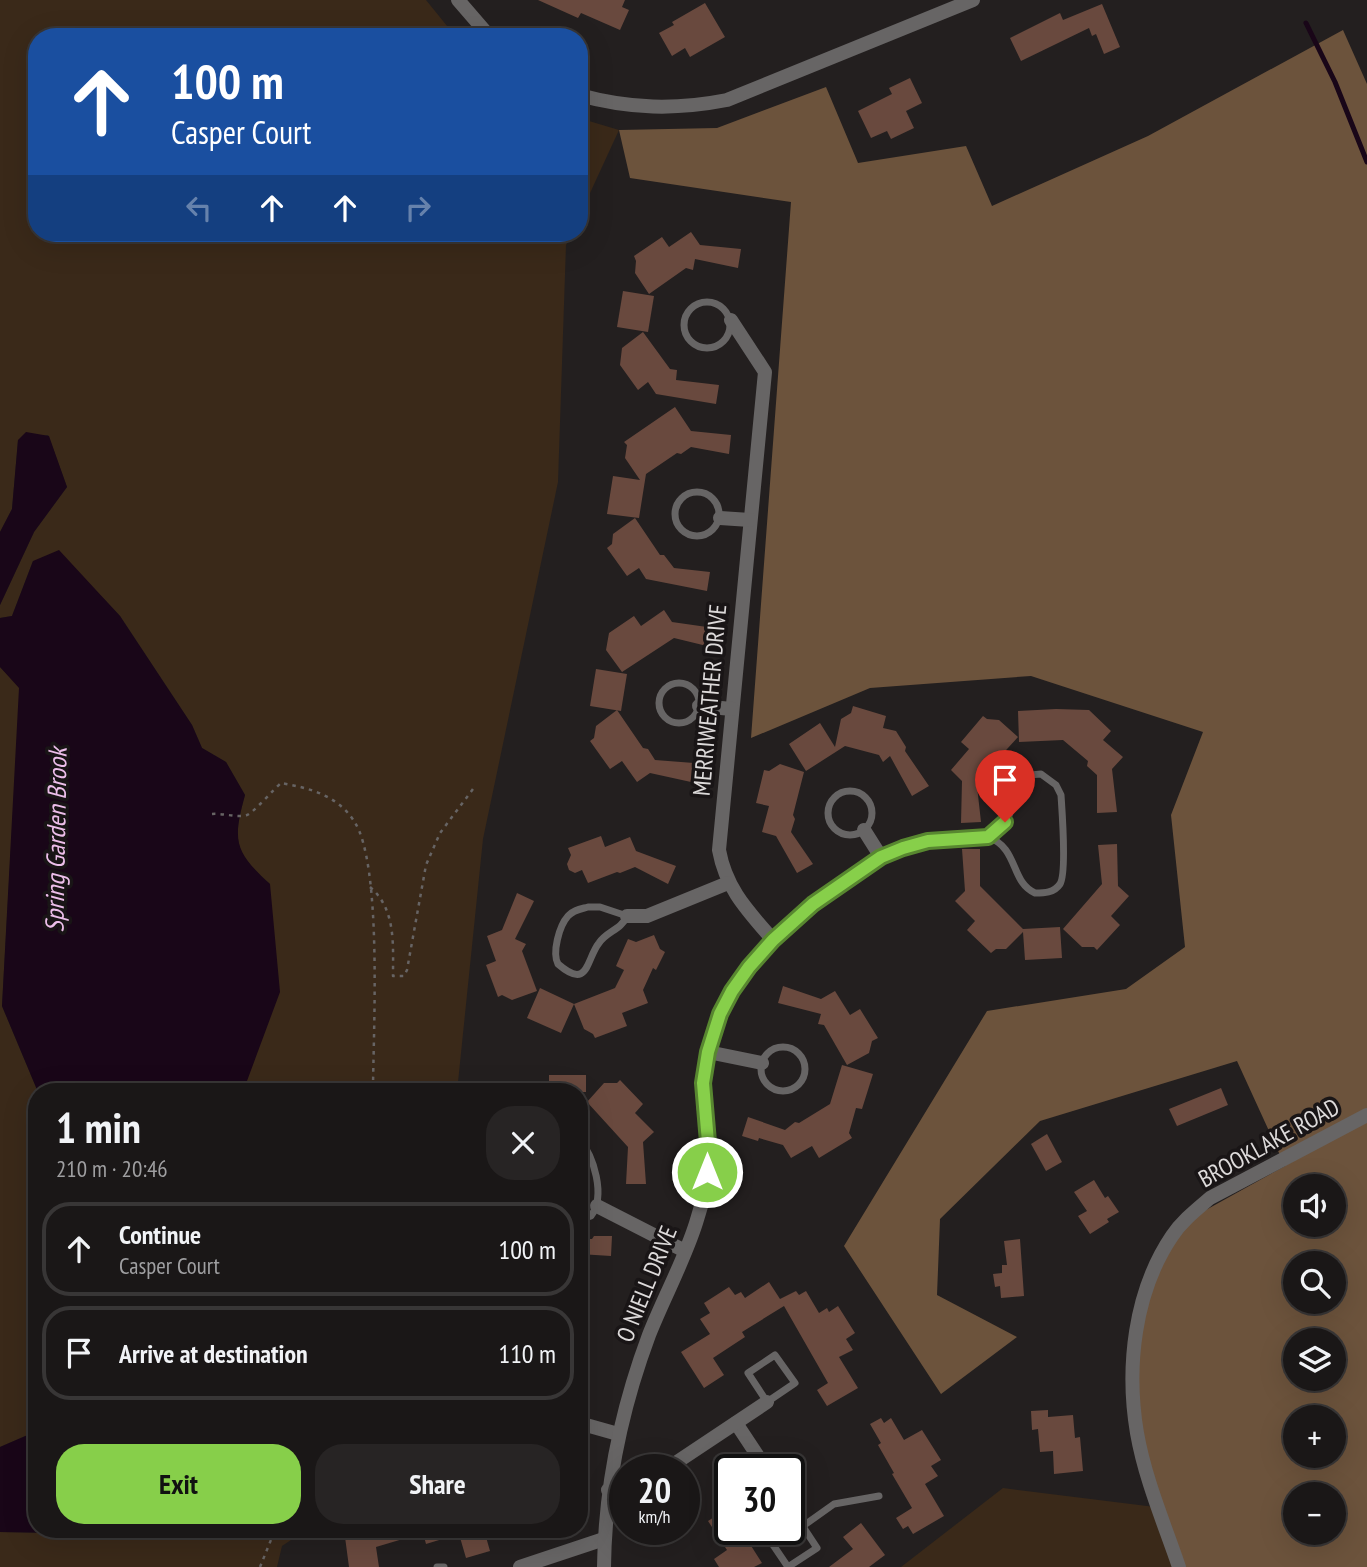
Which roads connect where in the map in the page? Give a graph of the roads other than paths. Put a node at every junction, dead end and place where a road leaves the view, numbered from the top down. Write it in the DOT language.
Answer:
graph roads {
  1 [pos="458,0"];
  2 [pos="972,0"];
  3 [pos="482,28"];
  4 [pos="588,97"];
  5 [pos="731,320"];
  6 [pos="720,518"];
  7 [pos="750,520"];
  8 [pos="699,706"];
  9 [pos="732,709"];
  10 [pos="864,830"];
  11 [pos="988,837"];
  12 [pos="881,857"];
  13 [pos="728,883"];
  14 [pos="627,916"];
  15 [pos="773,940"];
  16 [pos="708,1052"];
  17 [pos="762,1063"];
  18 [pos="1367,1115"];
  19 [pos="588,1152"];
  20 [pos="597,1206"];
  21 [pos="588,1217"];
  22 [pos="685,1251"];
  23 [pos="767,1402"];
  24 [pos="736,1423"];
  25 [pos="588,1426"];
  26 [pos="618,1434"];
  27 [pos="689,1454"];
  28 [pos="756,1454"];
  29 [pos="608,1490"];
  30 [pos="879,1496"];
  31 [pos="805,1513"];
  32 [pos="805,1532"];
  33 [pos="604,1539"];
  34 [pos="773,1545"];
  35 [pos="437,1567"];
  36 [pos="444,1567"];
  37 [pos="520,1567"];
  38 [pos="604,1567"];
  39 [pos="1179,1567"];
  1 -- 3 [label="street"];
  2 -- 4 [label="street"];
  5 -- 5 [label="lane"];
  5 -- 7 [label="street, MERRIWEATHER DRIVE"];
  6 -- 6 [label="lane"];
  6 -- 7 [label="street"];
  7 -- 9 [label="street, MERRIWEATHER DRIVE"];
  8 -- 8 [label="lane"];
  8 -- 9 [label="street"];
  9 -- 13 [label="street, MERRIWEATHER DRIVE"];
  10 -- 10 [label="lane"];
  10 -- 12 [label="street"];
  11 -- 11 [label="lane"];
  11 -- 12 [label="street, O NIELL DRIVE"];
  12 -- 15 [label="street, O NIELL DRIVE"];
  13 -- 14 [label="street"];
  13 -- 15 [label="street"];
  14 -- 14 [label="lane"];
  15 -- 16 [label="street, O NIELL DRIVE"];
  16 -- 17 [label="street"];
  16 -- 22 [label="street, O NIELL DRIVE"];
  17 -- 17 [label="lane"];
  18 -- 39 [label="street, BROOKLAKE ROAD"];
  19 -- 20 [label="lane"];
  20 -- 21 [label="lane"];
  20 -- 22 [label="street"];
  22 -- 26 [label="street, O NIELL DRIVE"];
  23 -- 23 [label="lane"];
  23 -- 24 [label="street"];
  24 -- 27 [label="street"];
  24 -- 28 [label="street"];
  25 -- 26 [label="street"];
  26 -- 29 [label="street, O NIELL DRIVE"];
  29 -- 33 [label="street, O NIELL DRIVE"];
  30 -- 31 [label="lane"];
  32 -- 34 [label="lane"];
  33 -- 37 [label="street"];
  33 -- 38 [label="street, O NIELL DRIVE"];
  35 -- 36 [label="lane"];
}
